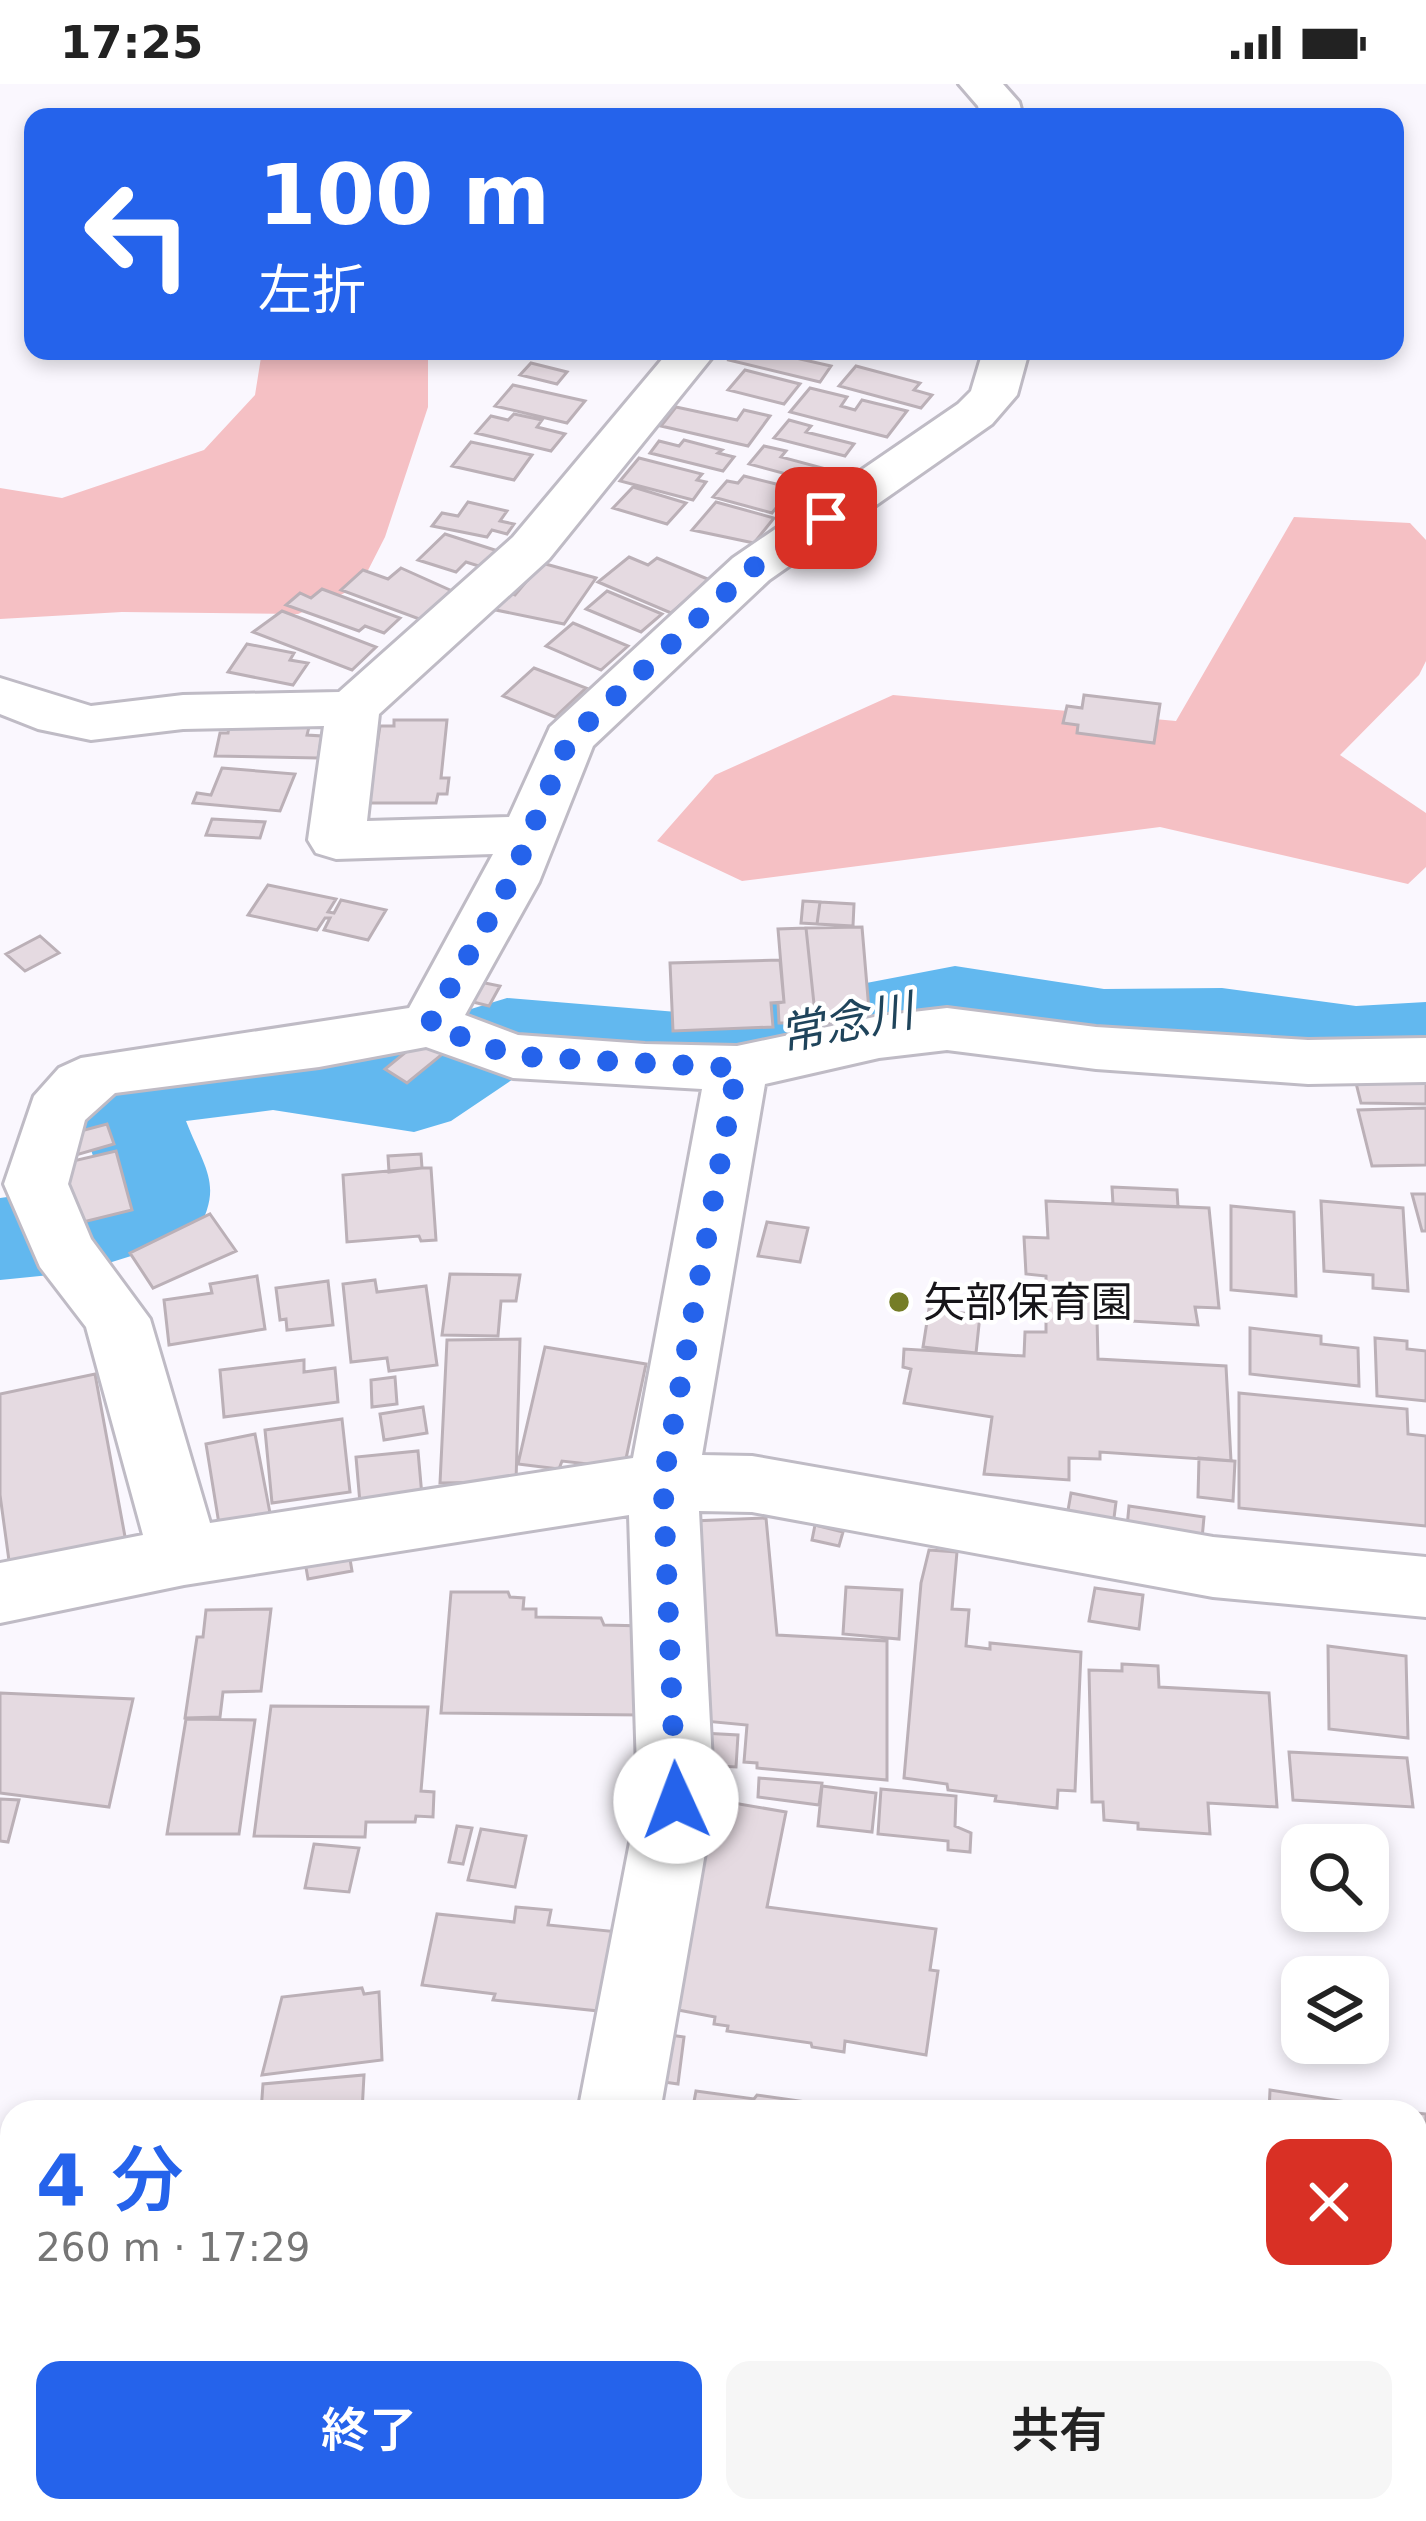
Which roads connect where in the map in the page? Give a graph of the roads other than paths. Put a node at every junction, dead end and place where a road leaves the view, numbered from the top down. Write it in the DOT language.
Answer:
graph roads {
  1 [pos="980,84"];
  2 [pos="1000,108"];
  3 [pos="687,360"];
  4 [pos="1003,360"];
  5 [pos="0,695"];
  6 [pos="353,709"];
  7 [pos="529,835"];
  8 [pos="429,1025"];
  9 [pos="1426,1060"];
  10 [pos="737,1068"];
  11 [pos="18,1167"];
  12 [pos="663,1482"];
  13 [pos="184,1556"];
  14 [pos="1426,1587"];
  15 [pos="0,1593"];
  16 [pos="621,2100"];
  1 -- 2 [label="street"];
  3 -- 6 [label="street"];
  4 -- 7 [label="street"];
  5 -- 6 [label="street"];
  6 -- 7 [label="street"];
  7 -- 8 [label="street"];
  8 -- 10 [label="street"];
  8 -- 11 [label="street"];
  9 -- 10 [label="street"];
  10 -- 12 [label="street"];
  11 -- 13 [label="street"];
  12 -- 13 [label="street"];
  12 -- 14 [label="street"];
  12 -- 16 [label="street"];
  13 -- 15 [label="street"];
}
